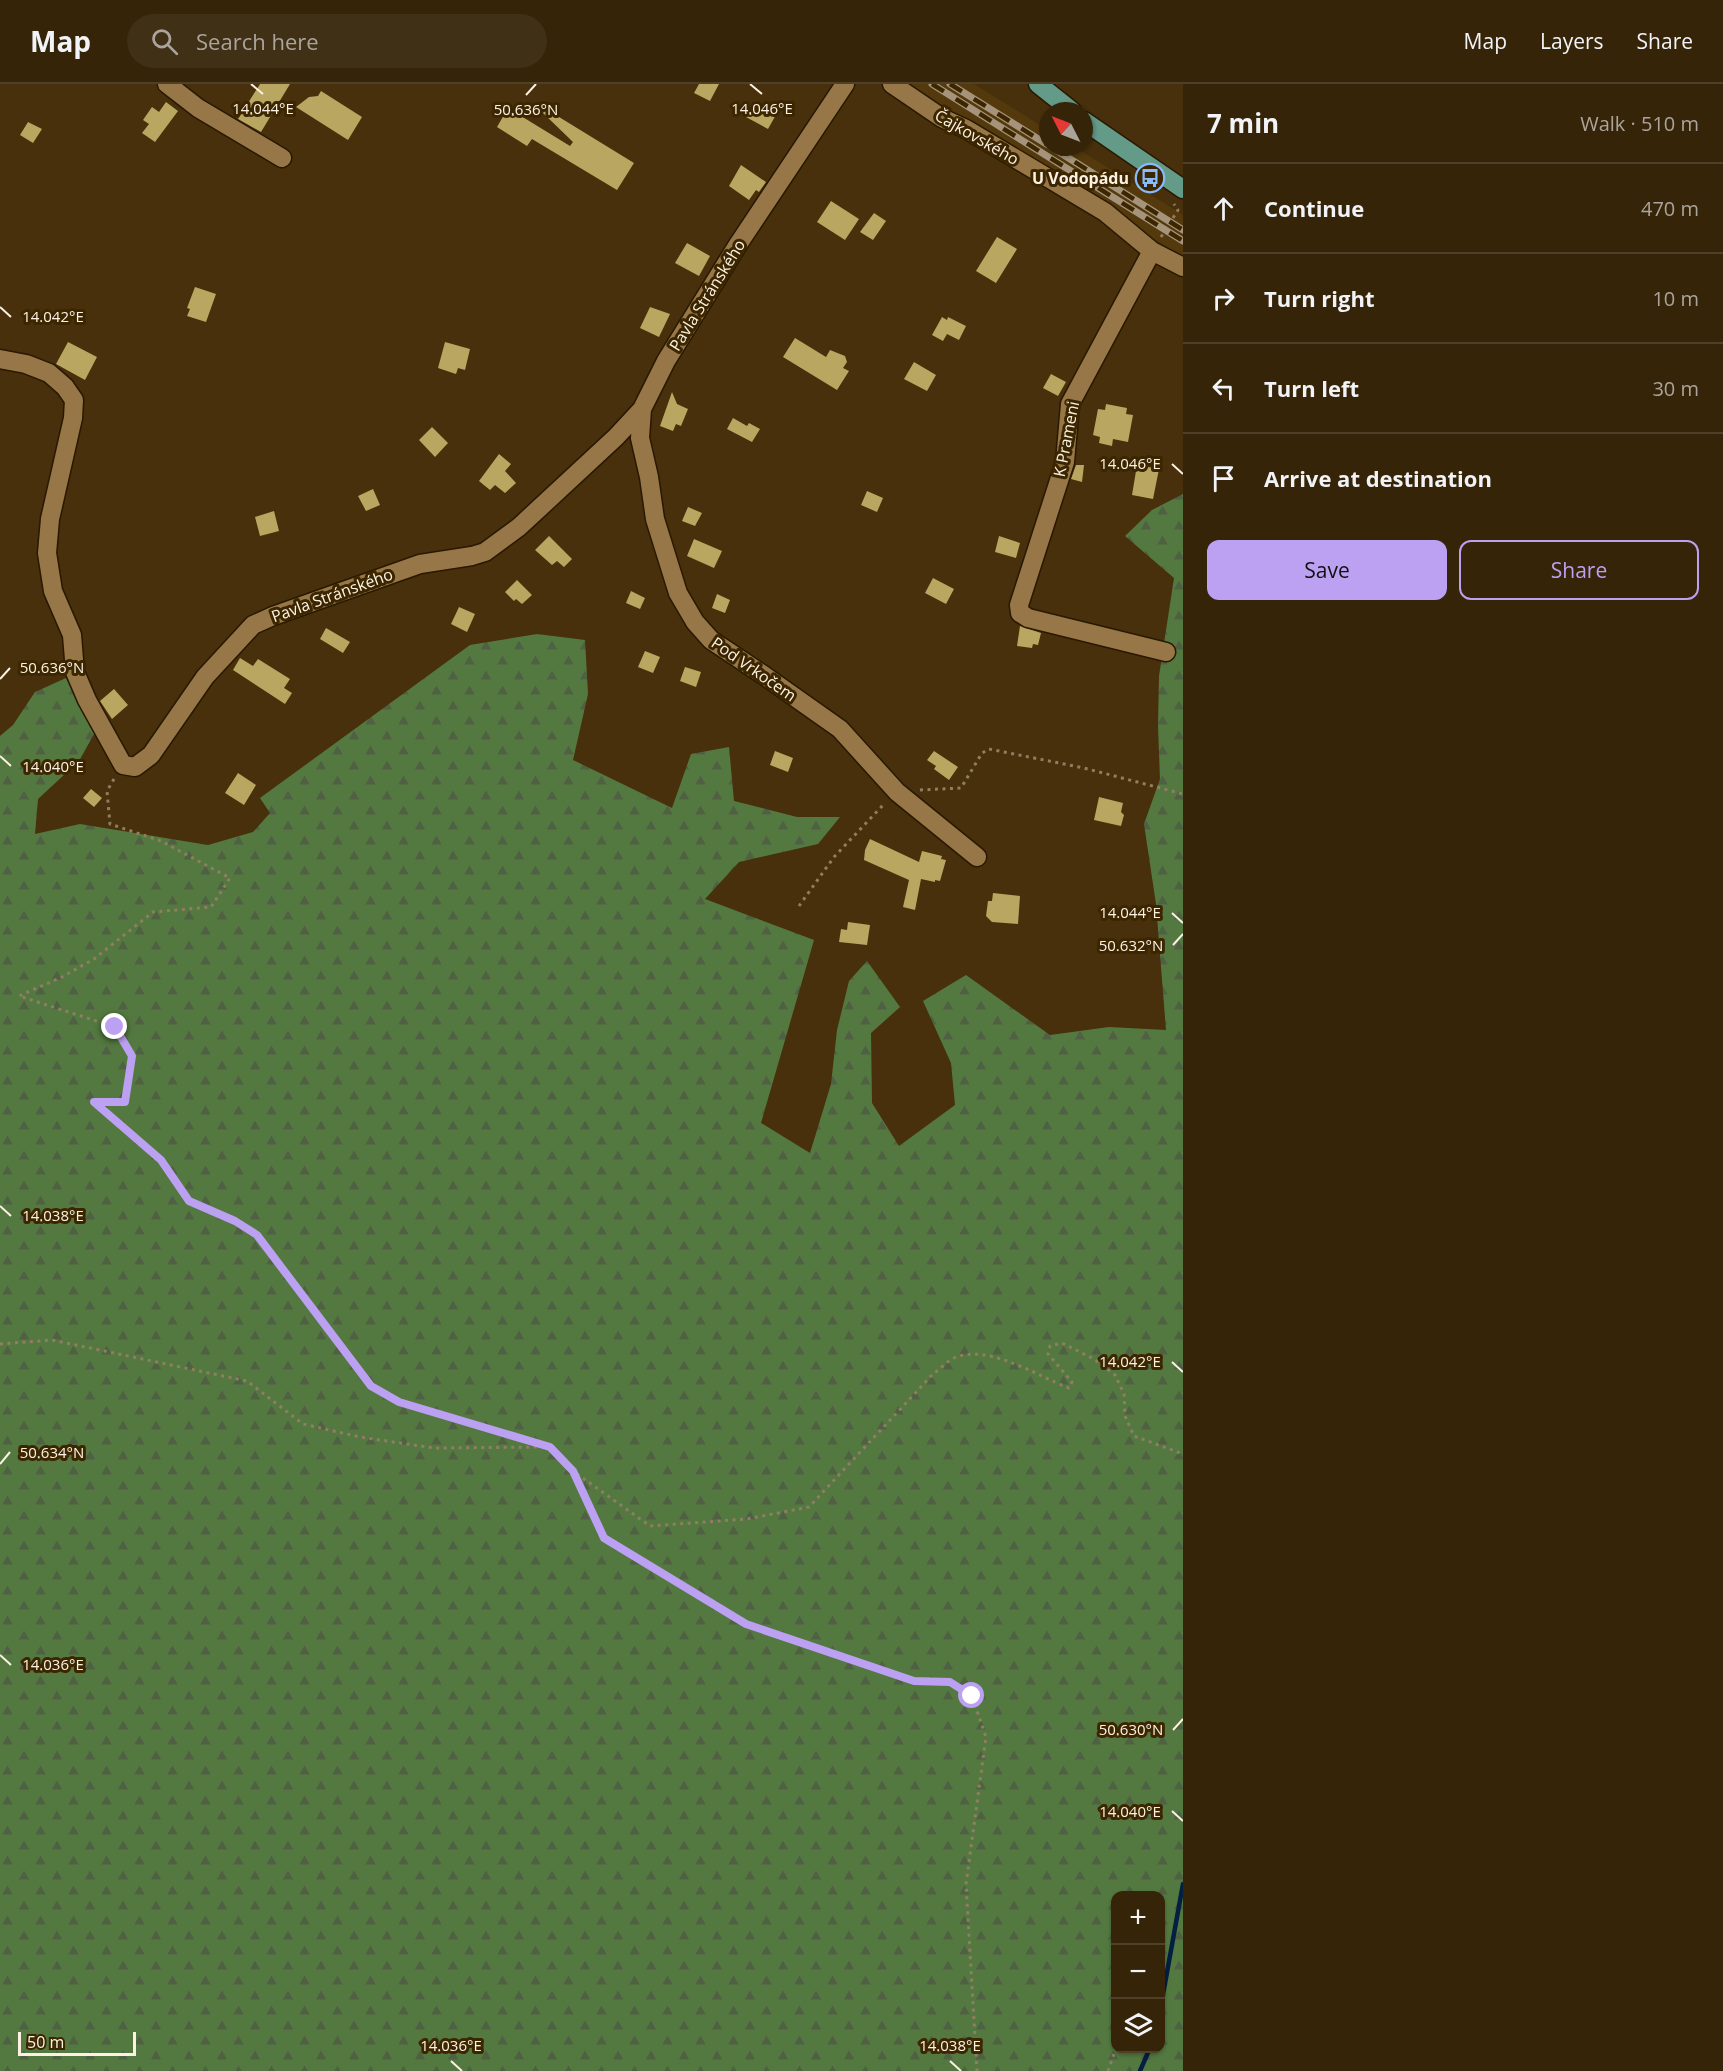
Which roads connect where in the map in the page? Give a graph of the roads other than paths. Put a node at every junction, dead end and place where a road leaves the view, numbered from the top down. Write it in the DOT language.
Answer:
graph roads {
  1 [pos="167,84"];
  2 [pos="845,84"];
  3 [pos="892,84"];
  4 [pos="1038,84"];
  5 [pos="1061,102"];
  6 [pos="1093,128"];
  7 [pos="282,159"];
  8 [pos="1178,196"];
  9 [pos="1152,250"];
  10 [pos="1183,267"];
  11 [pos="0,359"];
  12 [pos="642,410"];
  13 [pos="1166,652"];
  14 [pos="977,857"];
  1 -- 7 [label="street"];
  2 -- 12 [label="street, Pavla Stránského"];
  3 -- 9 [label="street, Čajkovského"];
  4 -- 5 [label="main road"];
  6 -- 8 [label="main road"];
  9 -- 10 [label="street, Čajkovského"];
  9 -- 13 [label="street, K Prameni"];
  11 -- 12 [label="street, Pavla Stránského"];
  12 -- 14 [label="street, Pod Vrkočem"];
}
